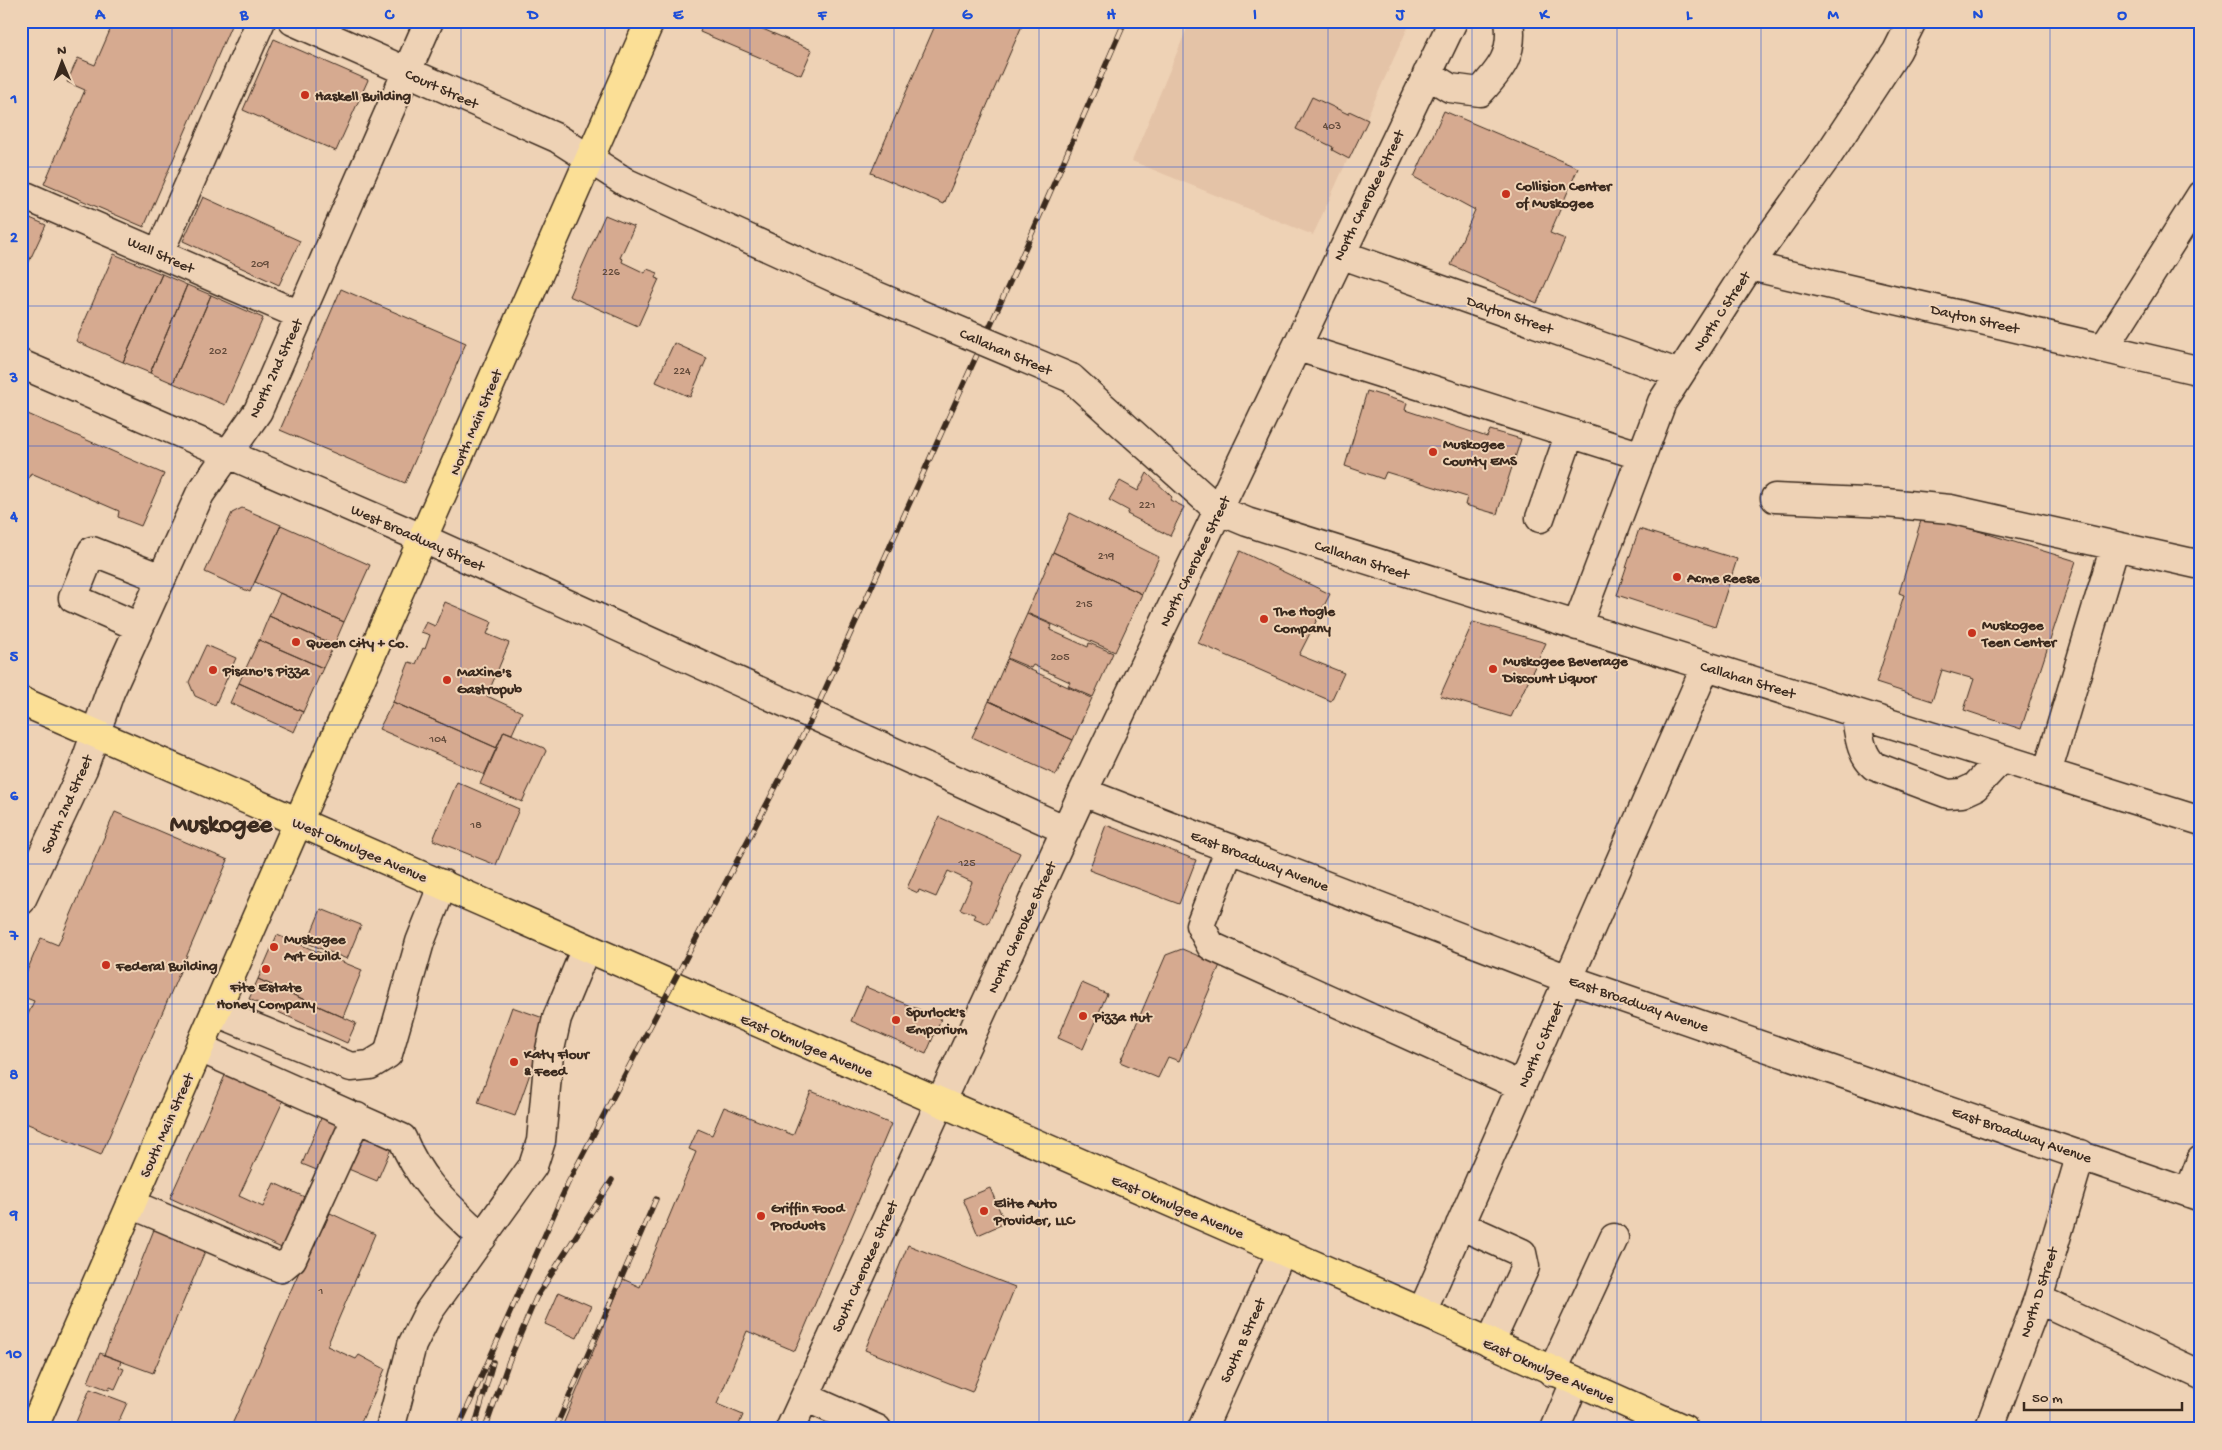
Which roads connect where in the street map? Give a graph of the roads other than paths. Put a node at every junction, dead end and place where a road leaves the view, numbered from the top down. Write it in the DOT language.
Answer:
graph roads {
  1 [pos="261,21"];
  2 [pos="293,21"];
  3 [pos="429,21"];
  4 [pos="650,21"];
  5 [pos="1453,21"];
  6 [pos="1509,21"];
  7 [pos="1912,21"];
  8 [pos="407,72"];
  9 [pos="1427,74"];
  10 [pos="590,159"];
  11 [pos="21,194"];
  12 [pos="2201,195"];
  13 [pos="158,254"];
  14 [pos="1340,254"];
  15 [pos="1750,266"];
  16 [pos="300,316"];
  17 [pos="1298,346"];
  18 [pos="2104,348"];
  19 [pos="21,364"];
  20 [pos="2201,371"];
  21 [pos="1680,374"];
  22 [pos="1570,433"];
  23 [pos="228,454"];
  24 [pos="1642,456"];
  25 [pos="1775,498"];
  26 [pos="1218,510"];
  27 [pos="1540,518"];
  28 [pos="424,539"];
  29 [pos="2115,546"];
  30 [pos="2201,565"];
  31 [pos="161,578"];
  32 [pos="139,626"];
  33 [pos="1577,626"];
  34 [pos="1706,666"];
  35 [pos="21,701"];
  36 [pos="1854,713"];
  37 [pos="96,734"];
  38 [pos="2001,759"];
  39 [pos="2047,773"];
  40 [pos="1083,792"];
  41 [pos="2201,821"];
  42 [pos="298,822"];
  43 [pos="1066,830"];
  44 [pos="1230,848"];
  45 [pos="443,884"];
  46 [pos="21,901"];
  47 [pos="586,948"];
  48 [pos="1568,979"];
  49 [pos="672,986"];
  50 [pos="216,1012"];
  51 [pos="200,1048"];
  52 [pos="1521,1086"];
  53 [pos="940,1103"];
  54 [pos="357,1117"];
  55 [pos="2081,1154"];
  56 [pos="2201,1160"];
  57 [pos="2195,1195"];
  58 [pos="131,1204"];
  59 [pos="1460,1225"];
  60 [pos="482,1238"];
  61 [pos="1614,1238"];
  62 [pos="1282,1251"];
  63 [pos="2038,1299"];
  64 [pos="1422,1312"];
  65 [pos="1490,1344"];
  66 [pos="2201,1375"];
  67 [pos="1563,1377"];
  68 [pos="805,1397"];
  69 [pos="29,1426"];
  70 [pos="390,1429"];
  71 [pos="790,1429"];
  72 [pos="877,1429"];
  73 [pos="1202,1429"];
  74 [pos="1555,1429"];
  75 [pos="1684,1429"];
  76 [pos="1989,1429"];
  1 -- 13 [label="street"];
  2 -- 8 [label="street, Court Street"];
  3 -- 8 [label="street, North 2nd Street"];
  4 -- 10 [label="main road, North Main Street"];
  5 -- 9 [label="street, North Cherokee Street"];
  6 -- 9 [label="street"];
  7 -- 15 [label="street, North C Street"];
  8 -- 10 [label="street, Court Street"];
  8 -- 16 [label="street, North 2nd Street"];
  9 -- 14 [label="street, North Cherokee Street"];
  10 -- 26 [label="street, Callahan Street, bridge"];
  10 -- 28 [label="main road, North Main Street"];
  11 -- 13 [label="street, Wall Street"];
  12 -- 18 [label="street"];
  13 -- 16 [label="street, Wall Street"];
  14 -- 17 [label="street, North Cherokee Street"];
  14 -- 21 [label="street, Dayton Street"];
  15 -- 18 [label="street, Dayton Street"];
  15 -- 21 [label="street, North C Street"];
  16 -- 23 [label="street, North 2nd Street"];
  17 -- 22 [label="street"];
  17 -- 26 [label="street, North Cherokee Street"];
  18 -- 20 [label="street, Dayton Street"];
  19 -- 23 [label="street, West Broadway Street"];
  21 -- 24 [label="street, North C Street"];
  22 -- 24 [label="street"];
  22 -- 27 [label="street"];
  23 -- 28 [label="street, West Broadway Street"];
  23 -- 31 [label="street, North 2nd Street"];
  24 -- 33 [label="street, North C Street"];
  25 -- 29 [label="street"];
  26 -- 33 [label="street, Callahan Street"];
  26 -- 40 [label="street, North Cherokee Street"];
  28 -- 42 [label="main road, North Main Street"];
  28 -- 43 [label="street, West Broadway Street"];
  29 -- 30 [label="street"];
  29 -- 39 [label="street"];
  31 -- 32 [label="street, North 2nd Street"];
  31 -- 32 [label="street"];
  32 -- 37 [label="street, North 2nd Street"];
  33 -- 34 [label="street, Callahan Street"];
  34 -- 36 [label="street, Callahan Street"];
  34 -- 48 [label="street, North C Street"];
  35 -- 37 [label="main road, West Okmulgee Avenue"];
  36 -- 38 [label="street, Callahan Street"];
  36 -- 38 [label="street"];
  37 -- 42 [label="main road, West Okmulgee Avenue"];
  37 -- 46 [label="street, South 2nd Street"];
  38 -- 39 [label="street, Callahan Street"];
  39 -- 41 [label="street, Callahan Street"];
  40 -- 43 [label="street, North Cherokee Street"];
  40 -- 44 [label="street, East Broadway Avenue"];
  42 -- 45 [label="main road, West Okmulgee Avenue"];
  42 -- 50 [label="main road, South Main Street"];
  43 -- 53 [label="street, North Cherokee Street"];
  44 -- 48 [label="street, East Broadway Avenue"];
  44 -- 52 [label="street"];
  45 -- 47 [label="main road, West Okmulgee Avenue"];
  45 -- 50 [label="street"];
  47 -- 49 [label="main road, West Okmulgee Avenue"];
  47 -- 60 [label="street"];
  48 -- 52 [label="street, North C Street"];
  48 -- 55 [label="street, East Broadway Avenue"];
  49 -- 53 [label="main road, East Okmulgee Avenue"];
  50 -- 51 [label="main road, South Main Street"];
  51 -- 54 [label="street"];
  51 -- 58 [label="main road, South Main Street"];
  52 -- 59 [label="street, North C Street"];
  53 -- 62 [label="main road, East Okmulgee Avenue"];
  53 -- 68 [label="street, South Cherokee Street"];
  54 -- 58 [label="street"];
  54 -- 60 [label="street"];
  55 -- 57 [label="street, East Broadway Avenue"];
  55 -- 63 [label="street, North D Street"];
  56 -- 57 [label="street"];
  58 -- 69 [label="main road, South Main Street"];
  59 -- 64 [label="street, North C Street"];
  59 -- 65 [label="street"];
  60 -- 70 [label="street"];
  61 -- 67 [label="street"];
  62 -- 64 [label="main road, East Okmulgee Avenue"];
  62 -- 73 [label="street, South B Street"];
  63 -- 66 [label="street"];
  63 -- 76 [label="street, North D Street"];
  64 -- 65 [label="main road, East Okmulgee Avenue"];
  65 -- 67 [label="main road, East Okmulgee Avenue"];
  67 -- 74 [label="street"];
  67 -- 75 [label="main road, East Okmulgee Avenue"];
  68 -- 71 [label="street, South Cherokee Street"];
  68 -- 72 [label="street"];
}
